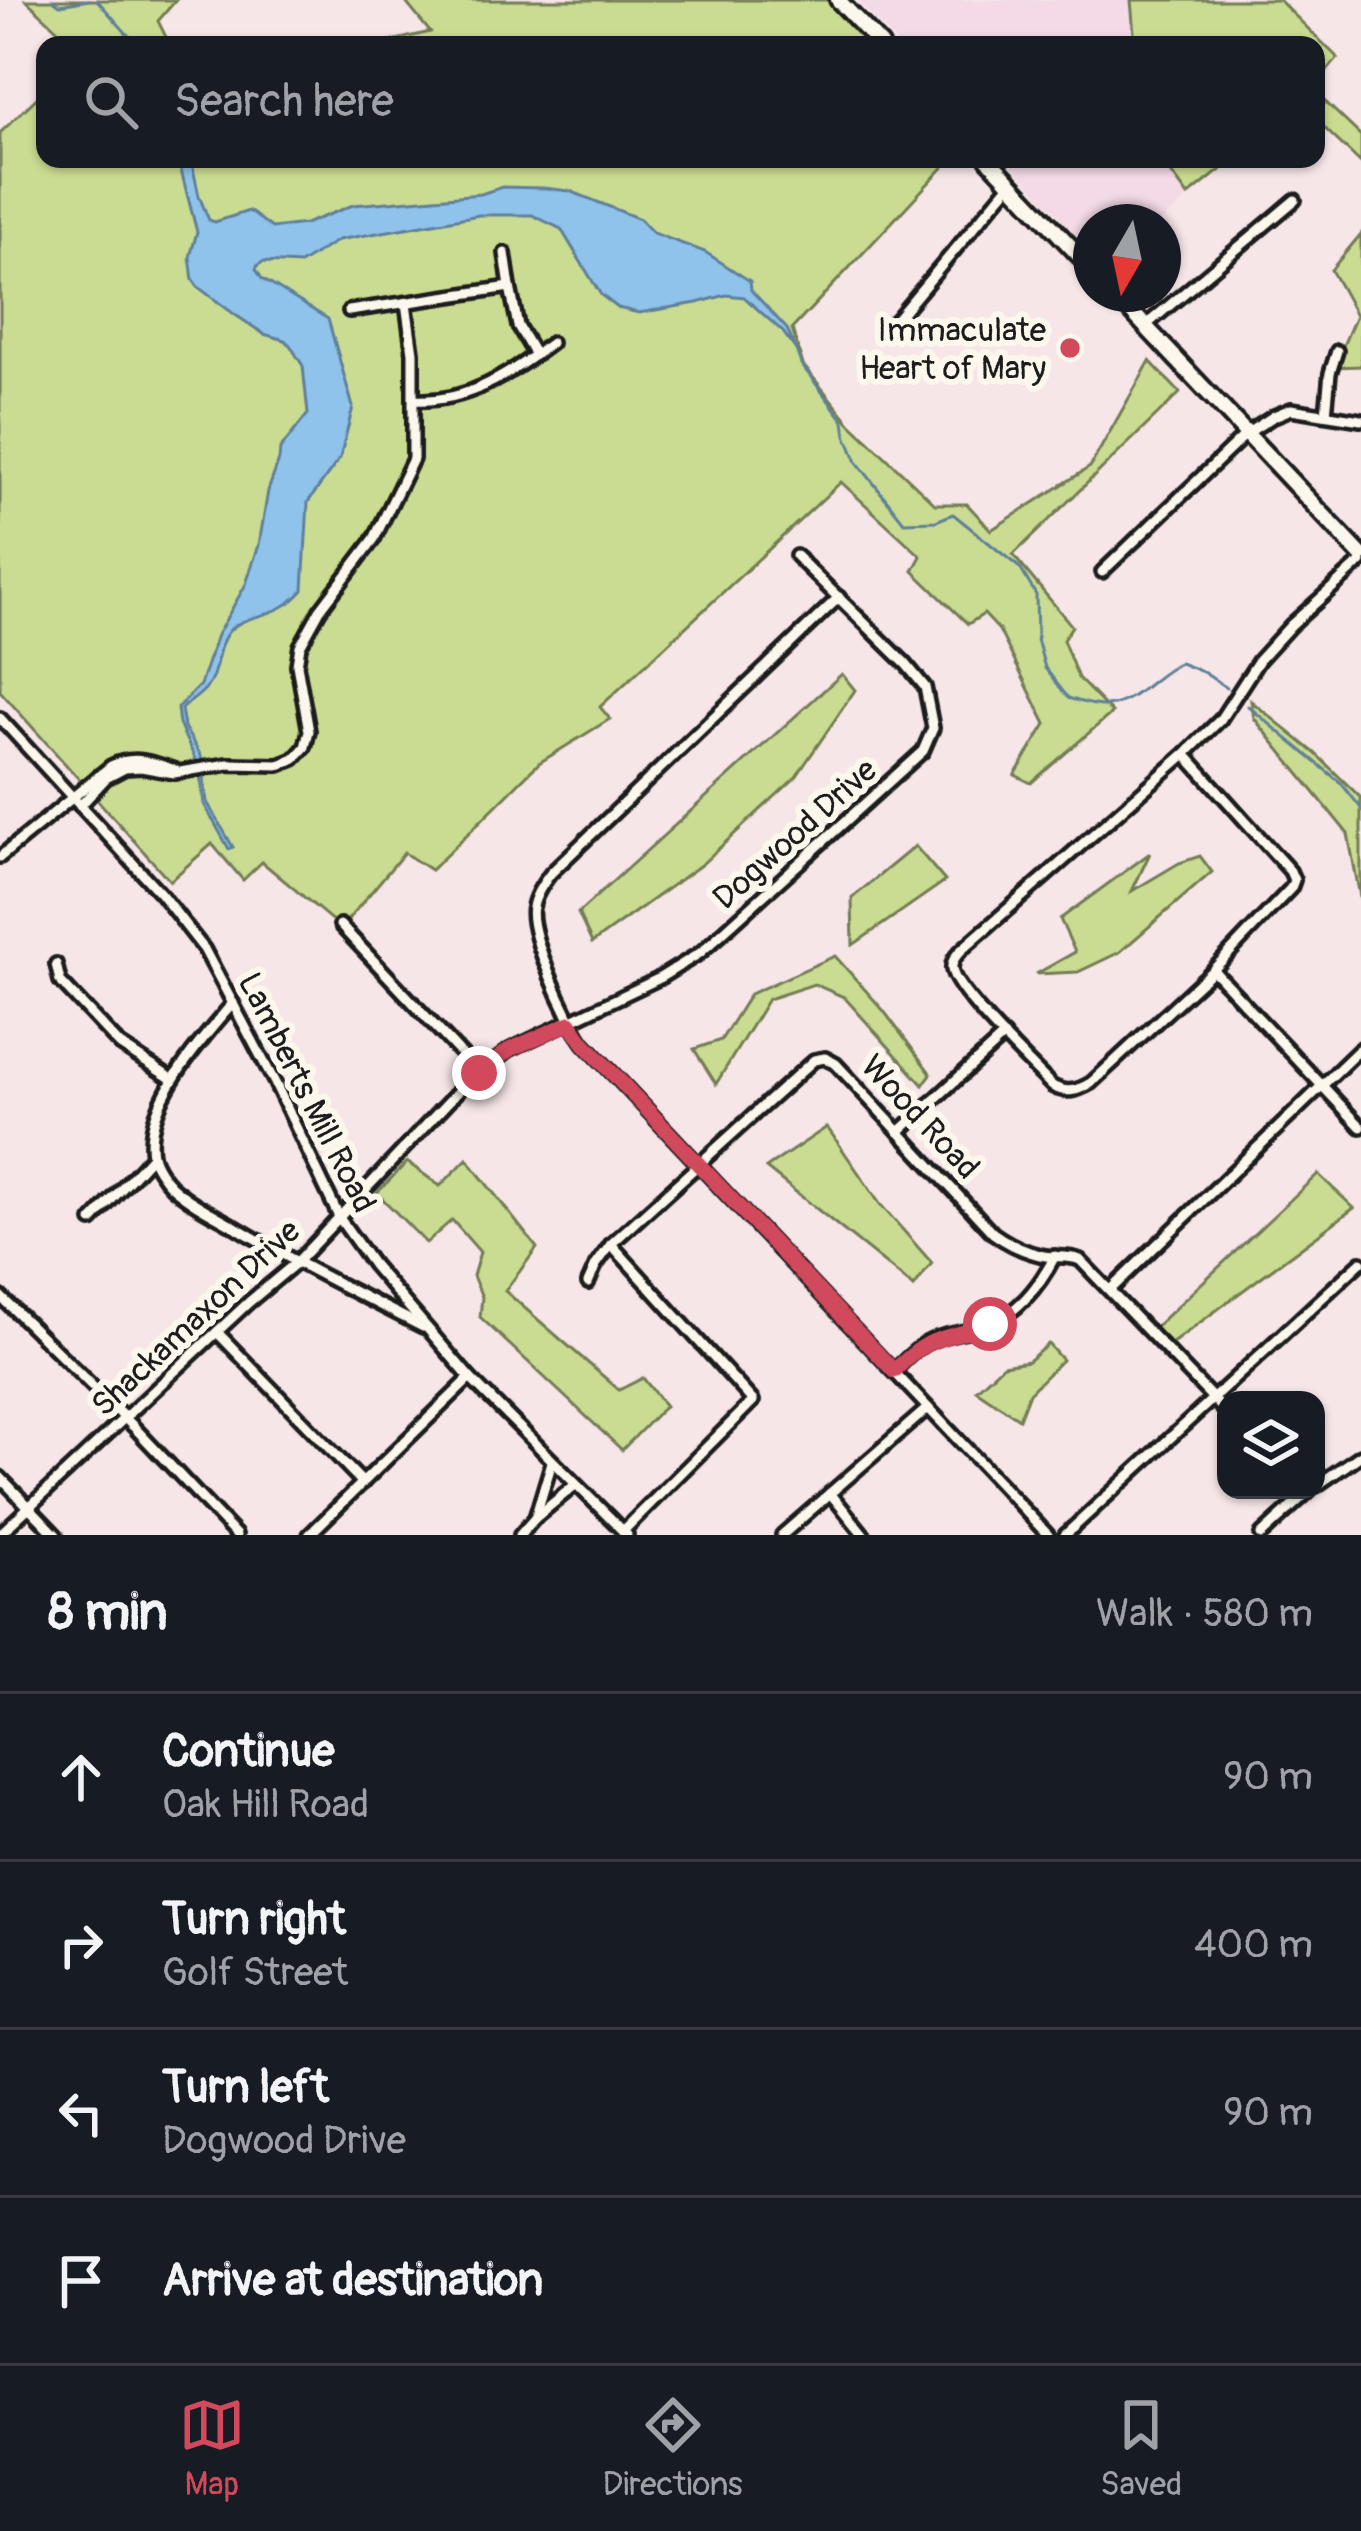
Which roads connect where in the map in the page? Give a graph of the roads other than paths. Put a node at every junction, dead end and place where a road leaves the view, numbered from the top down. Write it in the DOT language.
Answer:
graph roads {
  1 [pos="838,0"];
  2 [pos="872,36"];
  3 [pos="997,168"];
  4 [pos="1011,183"];
  5 [pos="1295,200"];
  6 [pos="1073,249"];
  7 [pos="505,253"];
  8 [pos="511,287"];
  9 [pos="406,303"];
  10 [pos="349,311"];
  11 [pos="1132,312"];
  12 [pos="1145,326"];
  13 [pos="882,330"];
  14 [pos="551,343"];
  15 [pos="1336,351"];
  16 [pos="536,355"];
  17 [pos="414,400"];
  18 [pos="1326,414"];
  19 [pos="1361,420"];
  20 [pos="1246,434"];
  21 [pos="796,556"];
  22 [pos="1361,559"];
  23 [pos="1102,572"];
  24 [pos="839,597"];
  25 [pos="0,718"];
  26 [pos="1185,754"];
  27 [pos="77,802"];
  28 [pos="0,857"];
  29 [pos="340,925"];
  30 [pos="56,964"];
  31 [pos="1213,970"];
  32 [pos="233,1003"];
  33 [pos="570,1023"];
  34 [pos="1004,1036"];
  35 [pos="1361,1048"];
  36 [pos="479,1073"];
  37 [pos="172,1079"];
  38 [pos="1322,1084"];
  39 [pos="1361,1127"];
  40 [pos="899,1132"];
  41 [pos="152,1156"];
  42 [pos="699,1163"];
  43 [pos="340,1219"];
  44 [pos="92,1221"];
  45 [pos="611,1244"];
  46 [pos="1055,1256"];
  47 [pos="297,1262"];
  48 [pos="1361,1262"];
  49 [pos="588,1282"];
  50 [pos="1110,1290"];
  51 [pos="0,1296"];
  52 [pos="428,1329"];
  53 [pos="217,1332"];
  54 [pos="894,1371"];
  55 [pos="470,1378"];
  56 [pos="1213,1398"];
  57 [pos="1217,1402"];
  58 [pos="928,1408"];
  59 [pos="124,1418"];
  60 [pos="1361,1455"];
  61 [pos="552,1462"];
  62 [pos="0,1477"];
  63 [pos="1325,1478"];
  64 [pos="363,1483"];
  65 [pos="575,1485"];
  66 [pos="830,1493"];
  67 [pos="1298,1499"];
  68 [pos="29,1507"];
  69 [pos="536,1518"];
  70 [pos="625,1533"];
  71 [pos="0,1534"];
  72 [pos="56,1535"];
  73 [pos="236,1535"];
  74 [pos="309,1535"];
  75 [pos="520,1535"];
  76 [pos="782,1535"];
  77 [pos="864,1535"];
  78 [pos="1048,1535"];
  79 [pos="1065,1535"];
  80 [pos="1261,1535"];
  1 -- 2 [label="main road"];
  3 -- 4 [label="main road"];
  4 -- 6 [label="main road"];
  4 -- 13 [label="street"];
  5 -- 12 [label="street"];
  7 -- 8 [label="street"];
  8 -- 9 [label="street"];
  8 -- 16 [label="street"];
  9 -- 10 [label="street"];
  9 -- 17 [label="street"];
  11 -- 12 [label="main road"];
  12 -- 20 [label="main road"];
  14 -- 16 [label="street"];
  15 -- 18 [label="street"];
  16 -- 17 [label="street"];
  17 -- 27 [label="street"];
  18 -- 19 [label="street"];
  18 -- 20 [label="street"];
  20 -- 22 [label="main road"];
  20 -- 23 [label="street"];
  21 -- 24 [label="street, Dogwood Drive"];
  22 -- 26 [label="street"];
  24 -- 33 [label="street"];
  24 -- 33 [label="street, Dogwood Drive"];
  25 -- 27 [label="street, Lamberts Mill Road"];
  26 -- 31 [label="street"];
  26 -- 34 [label="street"];
  27 -- 28 [label="street"];
  27 -- 32 [label="street, Lamberts Mill Road"];
  29 -- 36 [label="street"];
  30 -- 37 [label="street"];
  31 -- 34 [label="street"];
  31 -- 38 [label="street"];
  32 -- 37 [label="street"];
  32 -- 43 [label="street, Lamberts Mill Road"];
  33 -- 36 [label="street, Dogwood Drive"];
  33 -- 42 [label="street"];
  34 -- 40 [label="street"];
  35 -- 38 [label="street"];
  36 -- 43 [label="street, Shackamaxon Drive"];
  37 -- 41 [label="street"];
  38 -- 39 [label="street"];
  38 -- 50 [label="street"];
  40 -- 42 [label="street, Wood Road"];
  40 -- 46 [label="street, Wood Road"];
  41 -- 44 [label="street"];
  41 -- 47 [label="street"];
  42 -- 45 [label="street, Wood Road"];
  42 -- 54 [label="street"];
  43 -- 47 [label="street, Shackamaxon Drive"];
  43 -- 52 [label="street, Lamberts Mill Road"];
  45 -- 49 [label="street, Wood Road"];
  45 -- 70 [label="street"];
  46 -- 50 [label="street, Wood Road"];
  46 -- 54 [label="street"];
  47 -- 52 [label="street"];
  47 -- 53 [label="street, Shackamaxon Drive"];
  48 -- 56 [label="street"];
  50 -- 56 [label="street, Wood Road"];
  51 -- 59 [label="street"];
  52 -- 55 [label="street, Lamberts Mill Road"];
  53 -- 59 [label="street, Shackamaxon Drive"];
  53 -- 64 [label="street"];
  54 -- 58 [label="street"];
  55 -- 61 [label="street, Lamberts Mill Road"];
  55 -- 64 [label="street"];
  56 -- 57 [label="street, Wood Road"];
  56 -- 79 [label="street"];
  58 -- 66 [label="street"];
  58 -- 78 [label="street"];
  59 -- 68 [label="street, Shackamaxon Drive"];
  59 -- 73 [label="street"];
  60 -- 63 [label="street"];
  61 -- 65 [label="street, Lamberts Mill Road"];
  61 -- 69 [label="street"];
  62 -- 68 [label="street"];
  64 -- 74 [label="street"];
  65 -- 69 [label="street"];
  65 -- 70 [label="street, Lamberts Mill Road"];
  66 -- 76 [label="street"];
  66 -- 77 [label="street"];
  67 -- 80 [label="street"];
  68 -- 71 [label="street, Shackamaxon Drive"];
  68 -- 72 [label="street"];
  69 -- 75 [label="street"];
}
